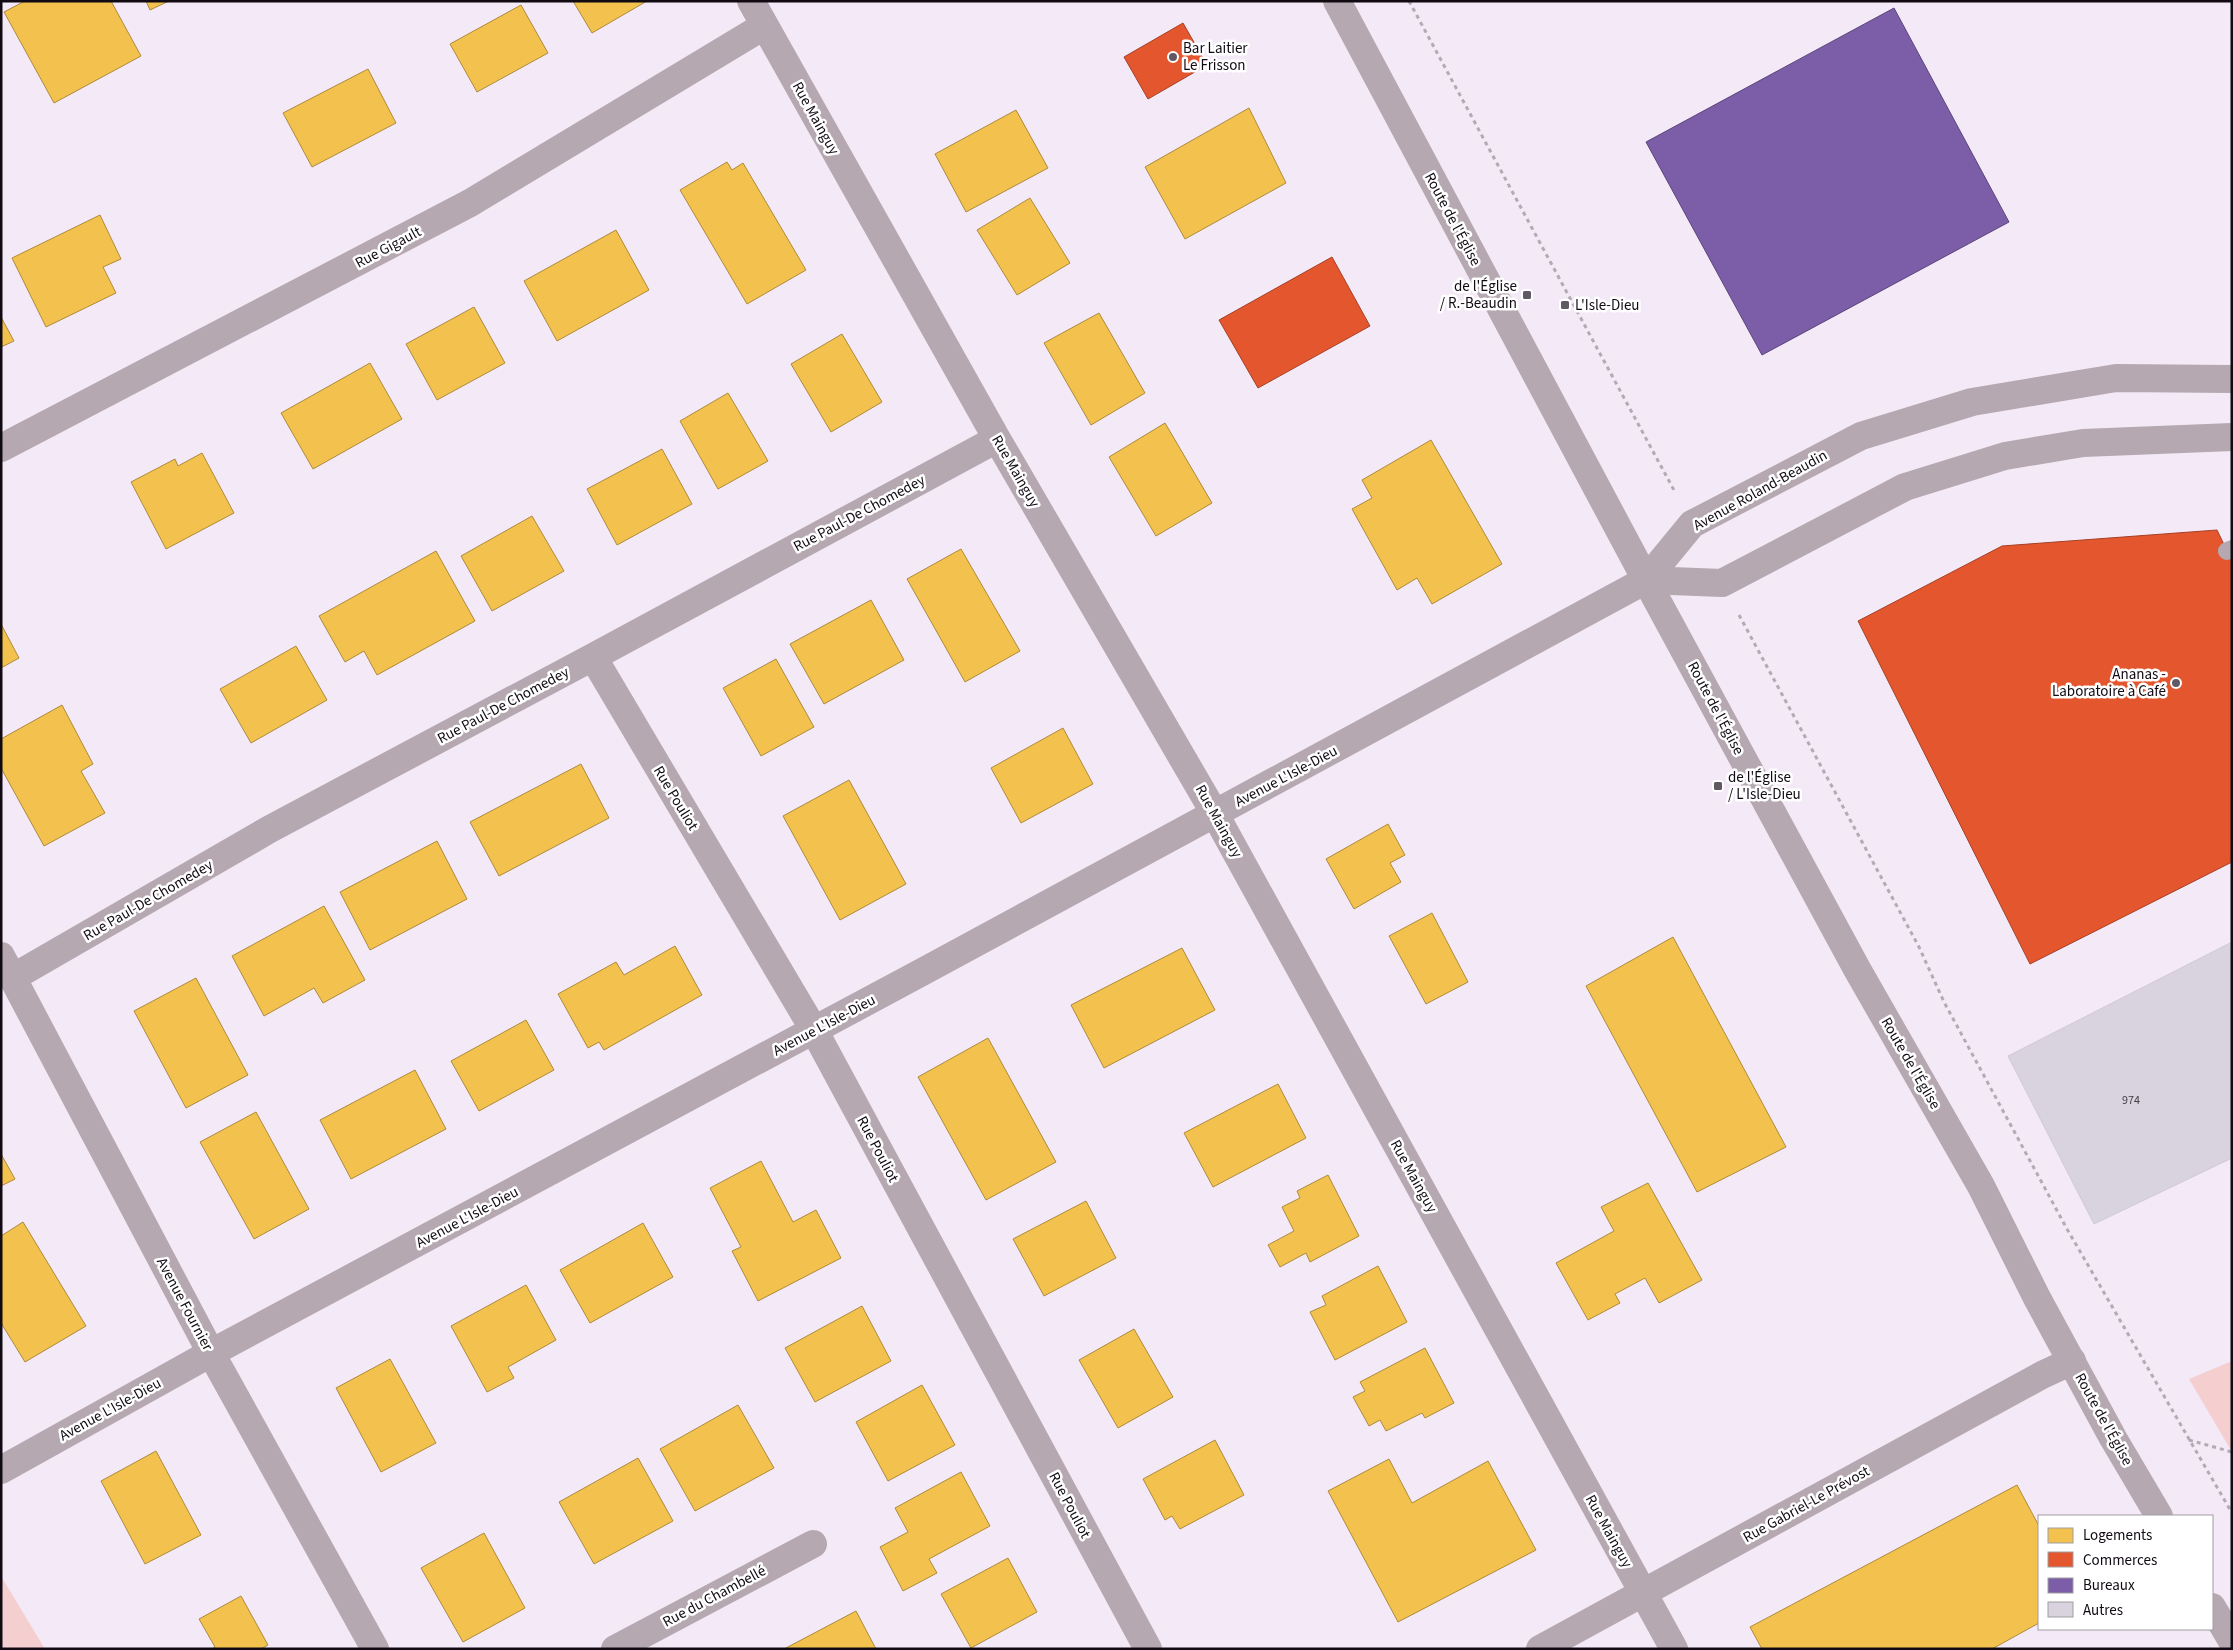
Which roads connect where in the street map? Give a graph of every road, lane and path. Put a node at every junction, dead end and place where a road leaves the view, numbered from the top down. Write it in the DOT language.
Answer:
graph roads {
  1 [pos="751,1"];
  2 [pos="1337,1"];
  3 [pos="1409,1"];
  4 [pos="764,26"];
  5 [pos="2232,379"];
  6 [pos="2232,437"];
  7 [pos="997,439"];
  8 [pos="1,448"];
  9 [pos="1692,524"];
  10 [pos="1646,580"];
  11 [pos="1722,583"];
  12 [pos="593,657"];
  13 [pos="1215,814"];
  14 [pos="7,967"];
  15 [pos="814,1030"];
  16 [pos="211,1353"];
  17 [pos="2072,1361"];
  18 [pos="2189,1440"];
  19 [pos="2232,1452"];
  20 [pos="1,1470"];
  21 [pos="2232,1513"];
  22 [pos="2158,1515"];
  23 [pos="813,1544"];
  24 [pos="1644,1594"];
  25 [pos="2213,1609"];
  26 [pos="2232,1641"];
  27 [pos="375,1649"];
  28 [pos="615,1649"];
  29 [pos="1148,1649"];
  30 [pos="1540,1649"];
  31 [pos="1674,1649"];
  1 -- 4 [label="street, Rue Mainguy"];
  2 -- 10 [label="main road, Route de l'Église"];
  3 -- 9 [label="path"];
  4 -- 7 [label="street, Rue Mainguy"];
  4 -- 8 [label="street, Rue Gigault"];
  5 -- 9 [label="main road, Avenue Roland-Beaudin"];
  6 -- 11 [label="main road"];
  7 -- 12 [label="street, Rue Paul-De Chomedey"];
  7 -- 13 [label="street, Rue Mainguy"];
  9 -- 10 [label="main road, Avenue Roland-Beaudin"];
  10 -- 11 [label="main road"];
  10 -- 13 [label="street, Avenue L'Isle-Dieu"];
  10 -- 17 [label="main road, Route de l'Église"];
  11 -- 18 [label="path"];
  12 -- 14 [label="street, Rue Paul-De Chomedey"];
  12 -- 15 [label="street, Rue Pouliot"];
  13 -- 15 [label="street, Avenue L'Isle-Dieu"];
  13 -- 24 [label="street, Rue Mainguy"];
  14 -- 16 [label="street, Avenue Fournier"];
  15 -- 16 [label="street, Avenue L'Isle-Dieu"];
  15 -- 29 [label="street, Rue Pouliot"];
  16 -- 20 [label="street, Avenue L'Isle-Dieu"];
  16 -- 27 [label="street, Avenue Fournier"];
  17 -- 22 [label="main road, Route de l'Église"];
  17 -- 24 [label="street, Rue Gabriel-Le Prévost"];
  18 -- 19 [label="path"];
  18 -- 21 [label="path"];
  23 -- 28 [label="street, Rue du Chambellé"];
  24 -- 30 [label="street, Rue Gabriel-Le Prévost"];
  24 -- 31 [label="street, Rue Mainguy"];
  25 -- 26 [label="main road"];
}
